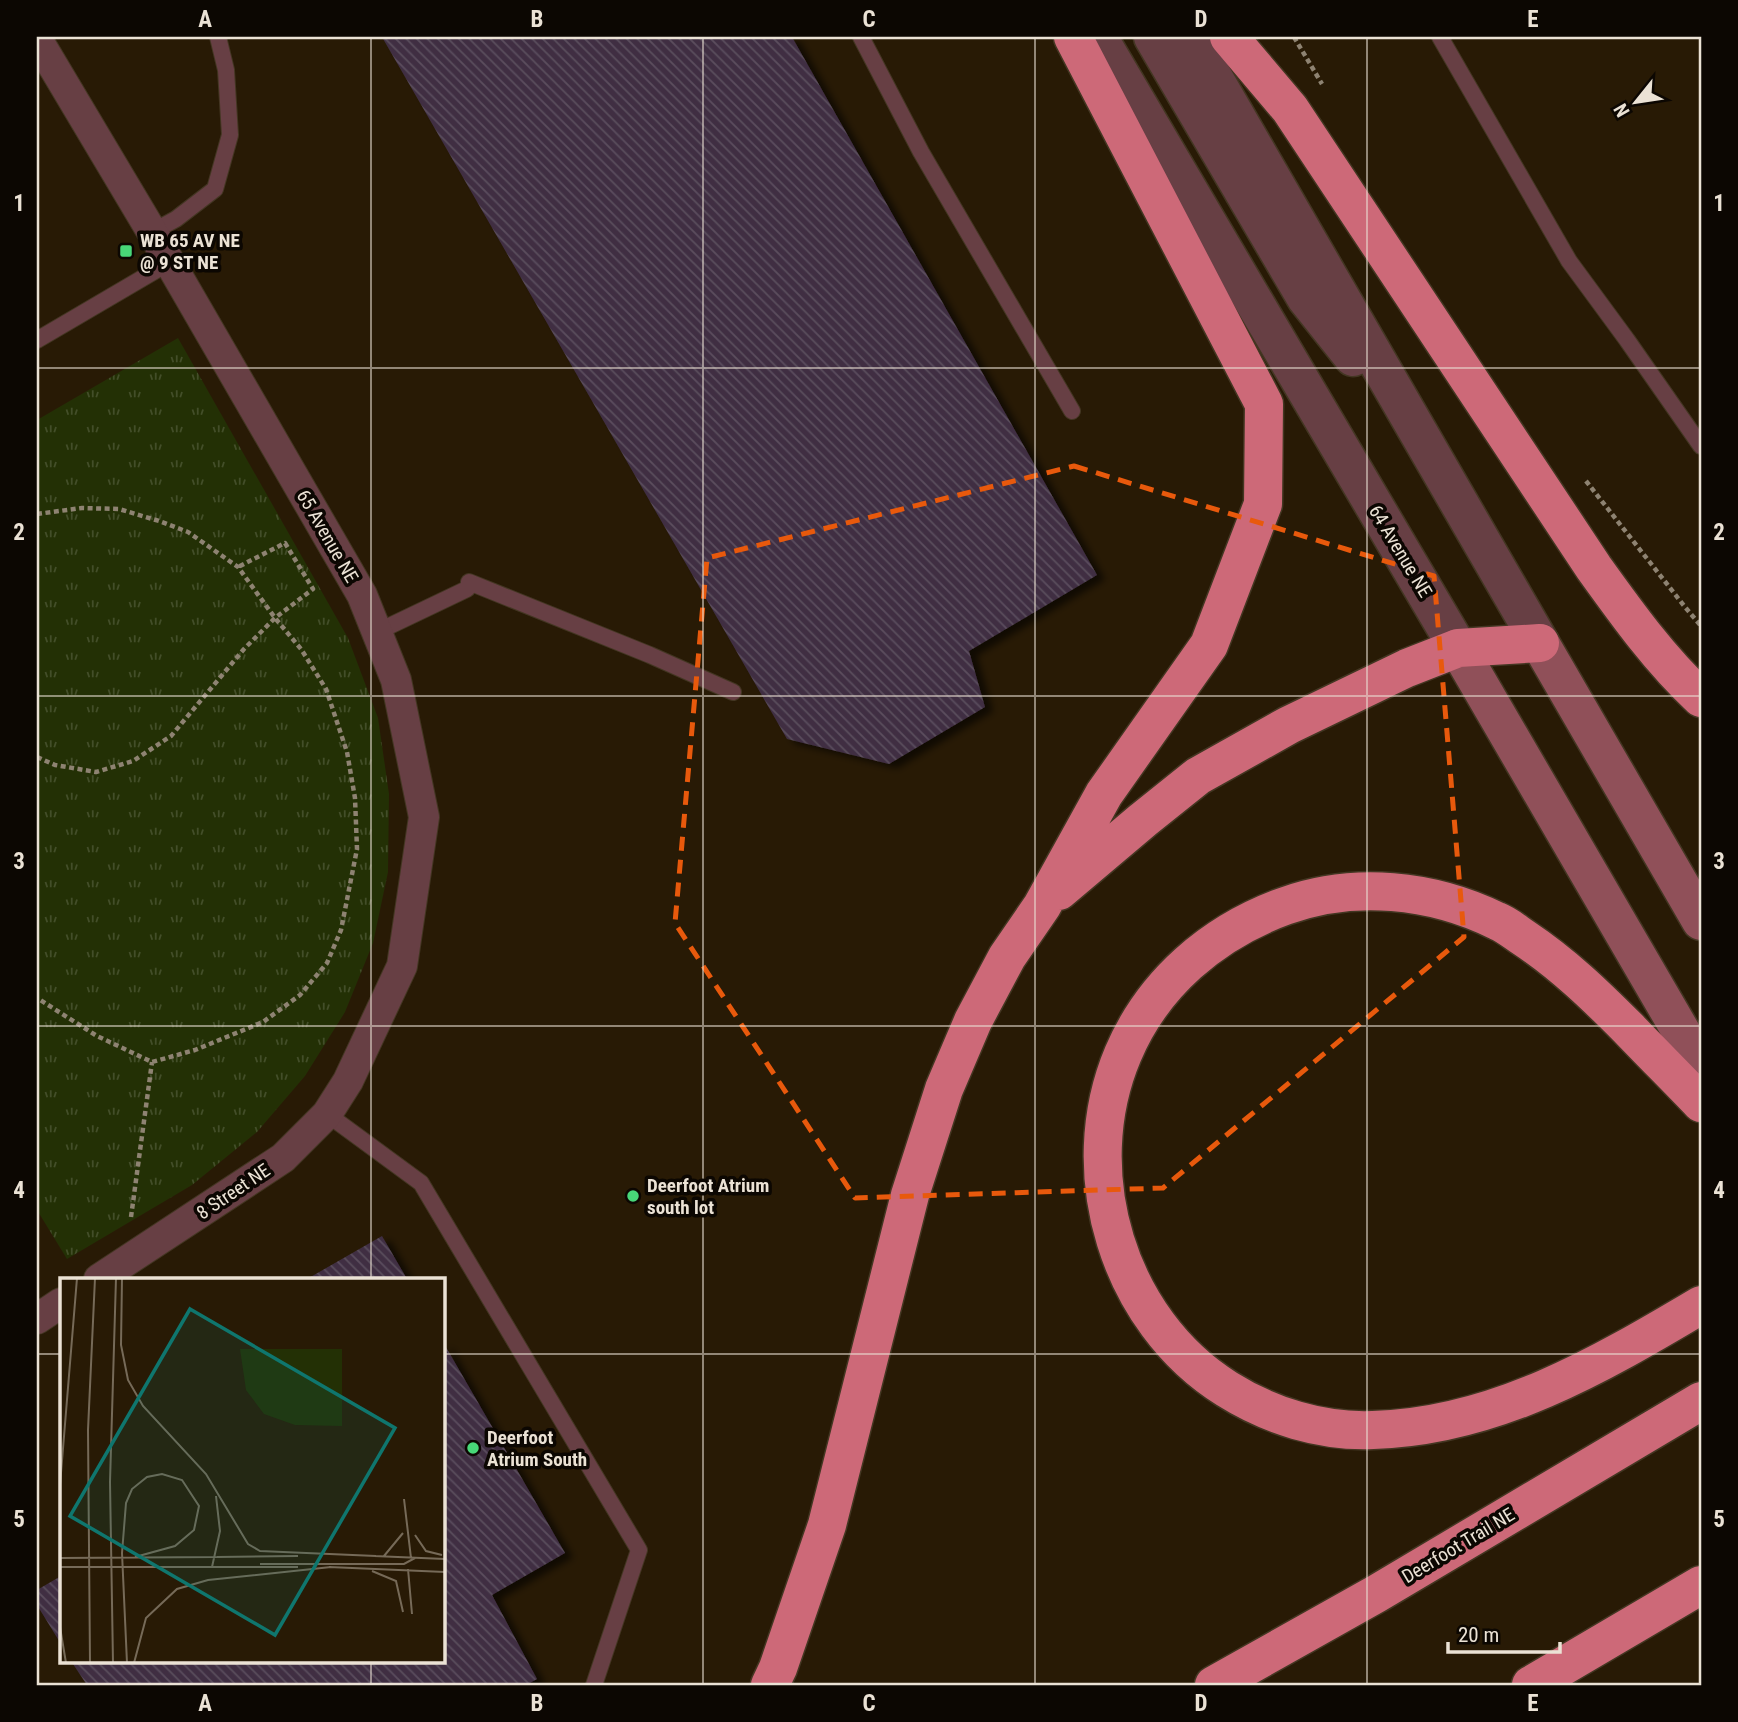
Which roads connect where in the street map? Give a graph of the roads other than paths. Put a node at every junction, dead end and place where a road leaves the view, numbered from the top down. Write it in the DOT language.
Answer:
graph roads {
  1 [pos="218,37"];
  2 [pos="860,37"];
  3 [pos="1073,37"];
  4 [pos="1098,37"];
  5 [pos="1153,37"];
  6 [pos="1190,37"];
  7 [pos="1229,37"];
  8 [pos="1440,37"];
  9 [pos="37,39"];
  10 [pos="152,232"];
  11 [pos="170,262"];
  12 [pos="37,340"];
  13 [pos="1072,411"];
  14 [pos="1701,446"];
  15 [pos="1429,451"];
  16 [pos="377,632"];
  17 [pos="1540,643"];
  18 [pos="1458,648"];
  19 [pos="733,692"];
  20 [pos="1701,698"];
  21 [pos="1042,906"];
  22 [pos="1701,921"];
  23 [pos="1701,1066"];
  24 [pos="348,1081"];
  25 [pos="1701,1103"];
  26 [pos="327,1114"];
  27 [pos="101,1278"];
  28 [pos="60,1304"];
  29 [pos="1701,1306"];
  30 [pos="37,1318"];
  31 [pos="1701,1401"];
  32 [pos="1701,1585"];
  33 [pos="594,1685"];
  34 [pos="770,1685"];
  35 [pos="1214,1685"];
  36 [pos="1531,1685"];
  1 -- 10 [label="lane"];
  2 -- 13 [label="lane"];
  3 -- 21 [label="highway"];
  4 -- 18 [label="street, 64 Avenue NE"];
  5 -- 15 [label="street"];
  6 -- 15 [label="street"];
  7 -- 20 [label="highway"];
  8 -- 14 [label="lane"];
  9 -- 10 [label="street, 65 Avenue NE"];
  10 -- 11 [label="street, 65 Avenue NE"];
  11 -- 12 [label="lane"];
  11 -- 16 [label="street, 65 Avenue NE"];
  15 -- 17 [label="street"];
  16 -- 19 [label="lane"];
  16 -- 24 [label="street, 65 Avenue NE"];
  17 -- 18 [label="highway"];
  17 -- 22 [label="main road"];
  18 -- 21 [label="highway"];
  18 -- 23 [label="main road, 64 Avenue NE"];
  21 -- 34 [label="highway"];
  24 -- 26 [label="street, 8 Street NE"];
  25 -- 29 [label="highway"];
  26 -- 27 [label="street, 8 Street NE"];
  26 -- 33 [label="lane"];
  28 -- 30 [label="street"];
  31 -- 35 [label="highway, Deerfoot Trail NE"];
  32 -- 36 [label="highway"];
}
